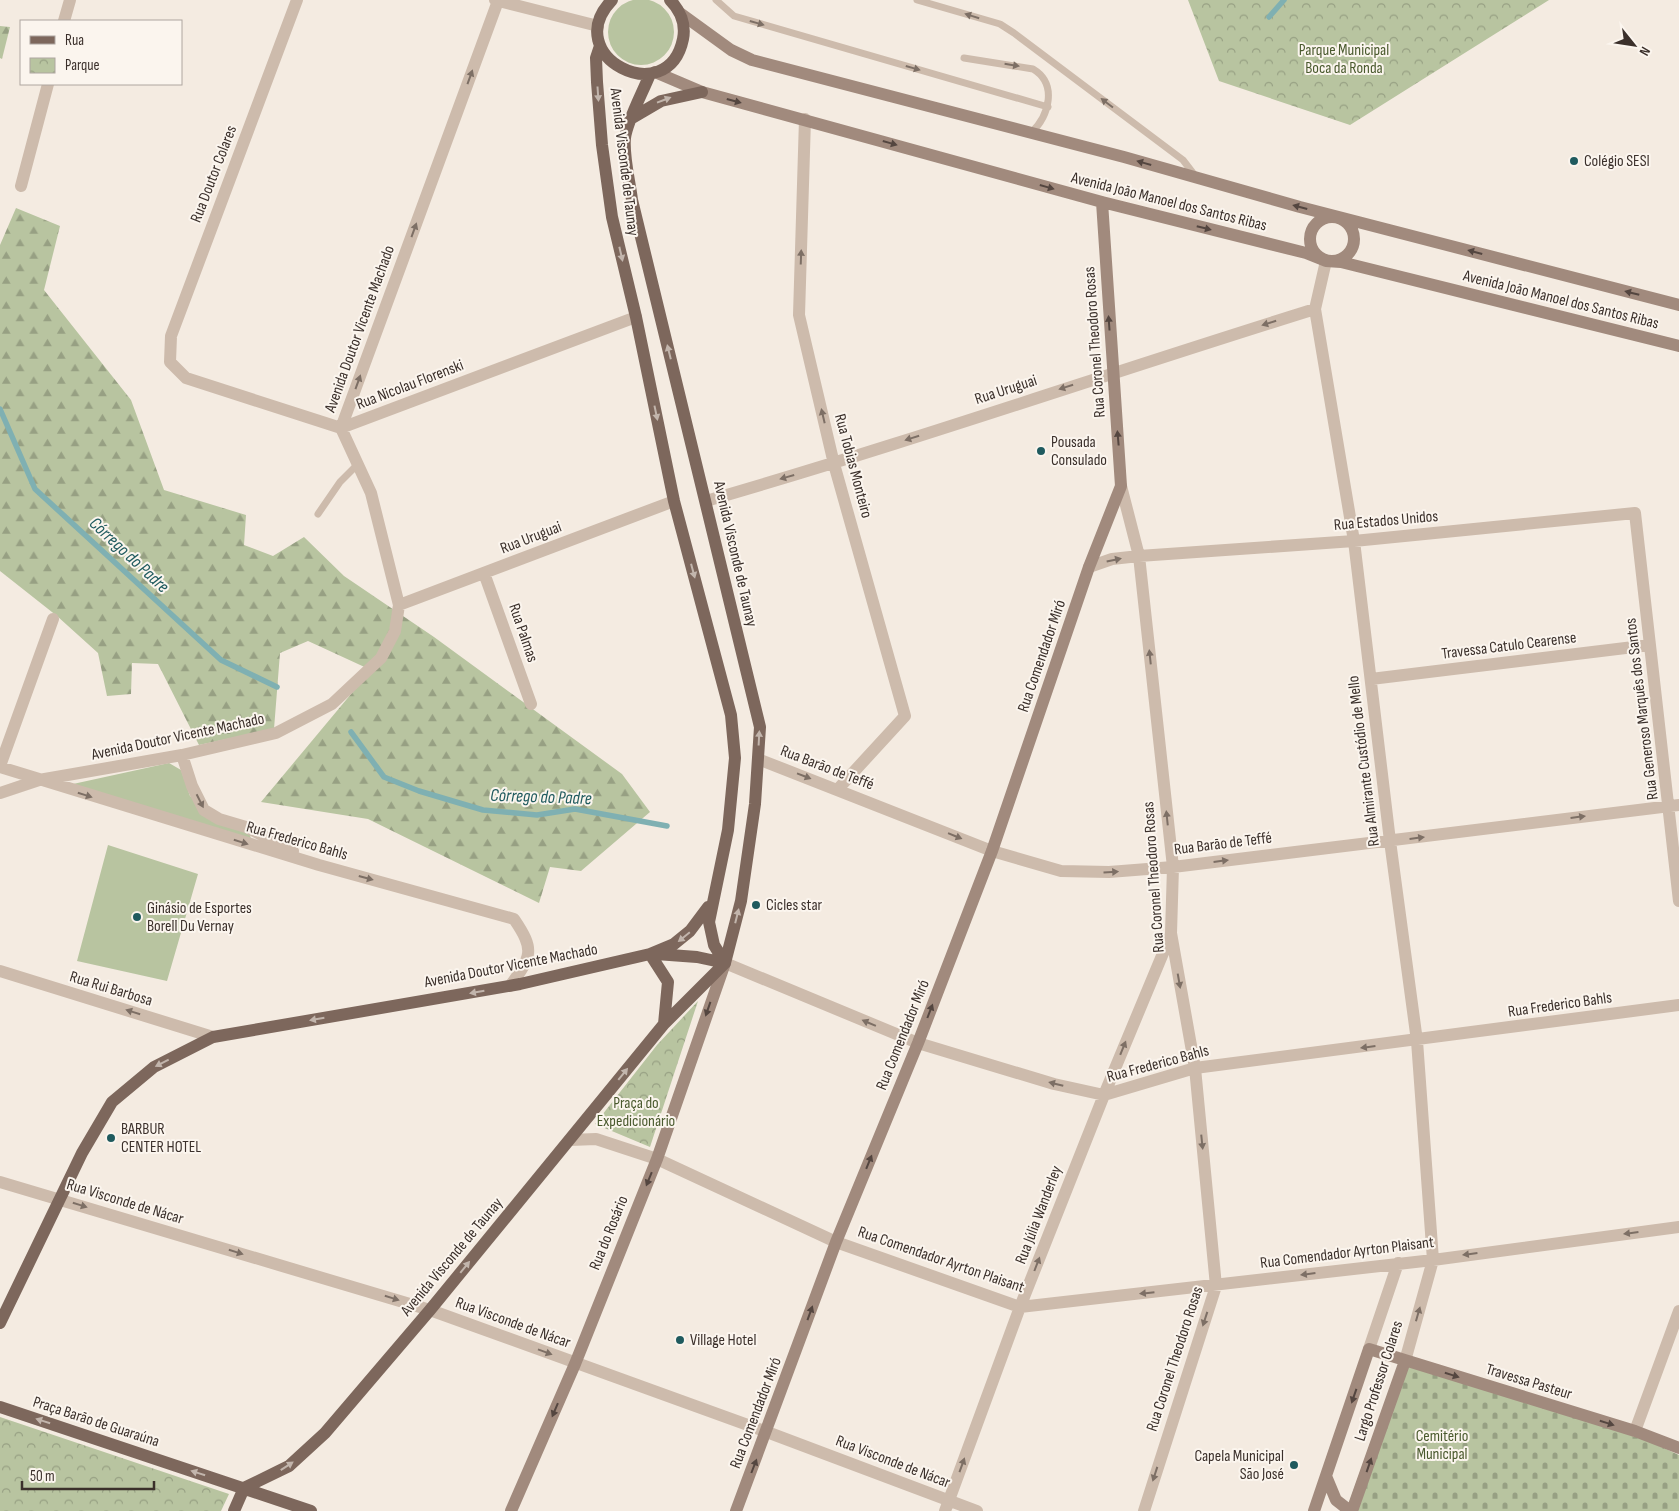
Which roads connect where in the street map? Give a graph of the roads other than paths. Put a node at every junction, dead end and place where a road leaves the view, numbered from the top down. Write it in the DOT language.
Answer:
graph roads {
  1 [pos="70,0"];
  2 [pos="297,0"];
  3 [pos="496,0"];
  4 [pos="716,0"];
  5 [pos="918,0"];
  6 [pos="608,3"];
  7 [pos="529,4"];
  8 [pos="674,4"];
  9 [pos="64,20"];
  10 [pos="598,26"];
  11 [pos="600,46"];
  12 [pos="964,58"];
  13 [pos="652,72"];
  14 [pos="48,85"];
  15 [pos="702,92"];
  16 [pos="1048,107"];
  17 [pos="630,119"];
  18 [pos="805,120"];
  19 [pos="1031,134"];
  20 [pos="1198,179"];
  21 [pos="21,186"];
  22 [pos="1102,202"];
  23 [pos="1337,217"];
  24 [pos="1326,261"];
  25 [pos="1679,305"];
  26 [pos="1315,309"];
  27 [pos="636,317"];
  28 [pos="1679,346"];
  29 [pos="170,362"];
  30 [pos="1112,372"];
  31 [pos="341,428"];
  32 [pos="358,464"];
  33 [pos="834,464"];
  34 [pos="1121,486"];
  35 [pos="674,501"];
  36 [pos="706,501"];
  37 [pos="1635,513"];
  38 [pos="318,514"];
  39 [pos="1354,541"];
  40 [pos="1139,556"];
  41 [pos="1089,567"];
  42 [pos="484,573"];
  43 [pos="399,605"];
  44 [pos="53,619"];
  45 [pos="1650,645"];
  46 [pos="1371,678"];
  47 [pos="531,704"];
  48 [pos="182,755"];
  49 [pos="758,759"];
  50 [pos="0,766"];
  51 [pos="39,780"];
  52 [pos="838,789"];
  53 [pos="0,793"];
  54 [pos="1674,805"];
  55 [pos="1390,841"];
  56 [pos="992,851"];
  57 [pos="319,865"];
  58 [pos="1173,867"];
  59 [pos="713,898"];
  60 [pos="1679,901"];
  61 [pos="1171,933"];
  62 [pos="650,954"];
  63 [pos="725,963"];
  64 [pos="0,971"];
  65 [pos="510,986"];
  66 [pos="1679,1005"];
  67 [pos="664,1024"];
  68 [pos="213,1037"];
  69 [pos="1417,1041"];
  70 [pos="918,1044"];
  71 [pos="1195,1068"];
  72 [pos="1104,1095"];
  73 [pos="570,1140"];
  74 [pos="656,1160"];
  75 [pos="0,1182"];
  76 [pos="59,1199"];
  77 [pos="1679,1227"];
  78 [pos="836,1242"];
  79 [pos="1433,1260"];
  80 [pos="1398,1263"];
  81 [pos="1216,1286"];
  82 [pos="1020,1307"];
  83 [pos="430,1310"];
  84 [pos="1679,1311"];
  85 [pos="0,1323"];
  86 [pos="1369,1349"];
  87 [pos="1405,1361"];
  88 [pos="575,1364"];
  89 [pos="0,1407"];
  90 [pos="1635,1431"];
  91 [pos="768,1432"];
  92 [pos="1679,1448"];
  93 [pos="1326,1476"];
  94 [pos="244,1488"];
  95 [pos="947,1506"];
  96 [pos="234,1511"];
  97 [pos="311,1511"];
  98 [pos="511,1511"];
  99 [pos="736,1511"];
  100 [pos="977,1511"];
  101 [pos="1144,1511"];
  102 [pos="1314,1511"];
  103 [pos="1351,1511"];
  1 -- 9 [label="street"];
  2 -- 29 [label="street, Rua Doutor Colares"];
  3 -- 7 [label="street"];
  31 -- 3 [label="street, Avenida Doutor Vicente Machado, one-way"];
  4 -- 16 [label="lane, one-way"];
  20 -- 5 [label="lane, one-way"];
  6 -- 10 [label="main road, Avenida Visconde de Taunay"];
  7 -- 10 [label="street"];
  8 -- 13 [label="main road"];
  8 -- 19 [label="main road, Avenida João Manoel dos Santos Ribas"];
  10 -- 11 [label="main road, Avenida Visconde de Taunay"];
  11 -- 13 [label="main road, Avenida Visconde de Taunay"];
  11 -- 27 [label="main road, Avenida Visconde de Taunay, one-way"];
  12 -- 16 [label="lane, one-way"];
  13 -- 15 [label="main road, Avenida João Manoel dos Santos Ribas"];
  13 -- 17 [label="main road, Avenida Visconde de Taunay"];
  14 -- 21 [label="street"];
  17 -- 15 [label="main road, one-way"];
  15 -- 18 [label="main road, Avenida João Manoel dos Santos Ribas, one-way"];
  16 -- 19 [label="lane"];
  36 -- 17 [label="main road, Avenida Visconde de Taunay, one-way"];
  18 -- 22 [label="main road, Avenida João Manoel dos Santos Ribas, one-way"];
  33 -- 18 [label="street, Rua Tobias Monteiro, one-way"];
  20 -- 19 [label="main road, Avenida João Manoel dos Santos Ribas, one-way"];
  23 -- 20 [label="main road, Avenida João Manoel dos Santos Ribas, one-way"];
  22 -- 24 [label="main road, Avenida João Manoel dos Santos Ribas, one-way"];
  30 -- 22 [label="main road, Rua Coronel Theodoro Rosas, one-way"];
  23 -- 24 [label="main road"];
  23 -- 24 [label="main road"];
  25 -- 23 [label="main road, Avenida João Manoel dos Santos Ribas, one-way"];
  24 -- 26 [label="street, Rua Almirante Custódio de Mello"];
  24 -- 28 [label="main road, Avenida João Manoel dos Santos Ribas"];
  26 -- 30 [label="street, Rua Uruguai, one-way"];
  26 -- 39 [label="street, Rua Almirante Custódio de Mello"];
  27 -- 31 [label="street, Rua Nicolau Florenski"];
  27 -- 35 [label="main road, Avenida Visconde de Taunay, one-way"];
  29 -- 31 [label="street, Rua Nicolau Florenski"];
  30 -- 33 [label="street, Rua Uruguai, one-way"];
  34 -- 30 [label="main road, Rua Coronel Theodoro Rosas, one-way"];
  31 -- 32 [label="street, Avenida Doutor Vicente Machado"];
  32 -- 38 [label="lane"];
  32 -- 43 [label="street, Avenida Doutor Vicente Machado"];
  33 -- 36 [label="street, Rua Uruguai, one-way"];
  33 -- 52 [label="street, Rua Tobias Monteiro"];
  34 -- 40 [label="street, Rua Coronel Theodoro Rosas"];
  34 -- 41 [label="main road, Rua Comendador Miró"];
  35 -- 42 [label="street, Rua Uruguai"];
  35 -- 59 [label="main road, Avenida Visconde de Taunay, one-way"];
  49 -- 36 [label="main road, Avenida Visconde de Taunay, one-way"];
  37 -- 39 [label="street, Rua Estados Unidos"];
  37 -- 45 [label="street, Rua Generoso Marquês dos Santos"];
  39 -- 40 [label="street, Rua Estados Unidos"];
  39 -- 46 [label="street, Rua Almirante Custódio de Mello"];
  41 -- 40 [label="street, one-way"];
  58 -- 40 [label="street, Rua Coronel Theodoro Rosas, one-way"];
  41 -- 56 [label="main road, Rua Comendador Miró"];
  42 -- 43 [label="street, Rua Uruguai"];
  42 -- 47 [label="street, Rua Palmas"];
  43 -- 48 [label="street, Avenida Doutor Vicente Machado"];
  44 -- 50 [label="street"];
  45 -- 46 [label="street, Travessa Catulo Cearense"];
  45 -- 54 [label="street, Rua Generoso Marquês dos Santos"];
  46 -- 55 [label="street, Rua Almirante Custódio de Mello"];
  48 -- 51 [label="street, Avenida Doutor Vicente Machado"];
  48 -- 57 [label="street, one-way"];
  49 -- 52 [label="street, Rua Barão de Teffé, one-way"];
  63 -- 49 [label="main road, Avenida Visconde de Taunay, one-way"];
  50 -- 51 [label="street, Rua Frederico Bahls"];
  51 -- 53 [label="street, Avenida Doutor Vicente Machado"];
  51 -- 57 [label="street, Rua Frederico Bahls, one-way"];
  52 -- 56 [label="street, Rua Barão de Teffé, one-way"];
  55 -- 54 [label="street, Rua Barão de Teffé, one-way"];
  54 -- 60 [label="street, Rua Generoso Marquês dos Santos"];
  58 -- 55 [label="street, Rua Barão de Teffé, one-way"];
  55 -- 69 [label="street, Rua Almirante Custódio de Mello"];
  56 -- 58 [label="street, Rua Barão de Teffé, one-way"];
  70 -- 56 [label="main road, Rua Comendador Miró, one-way"];
  57 -- 65 [label="street, Rua Frederico Bahls, one-way"];
  58 -- 61 [label="street, Rua Coronel Theodoro Rosas"];
  59 -- 62 [label="main road, Avenida Doutor Vicente Machado, one-way"];
  59 -- 63 [label="main road"];
  61 -- 71 [label="street, Rua Coronel Theodoro Rosas, one-way"];
  72 -- 61 [label="street, Rua Júlia Wanderley, one-way"];
  62 -- 63 [label="main road"];
  62 -- 65 [label="main road, Avenida Doutor Vicente Machado"];
  62 -- 67 [label="main road"];
  63 -- 67 [label="main road, Avenida Visconde de Taunay"];
  70 -- 63 [label="street, Rua Frederico Bahls, one-way"];
  63 -- 74 [label="main road, Rua do Rosário, one-way"];
  68 -- 64 [label="street, Rua Rui Barbosa, one-way"];
  65 -- 68 [label="main road, Avenida Doutor Vicente Machado, one-way"];
  66 -- 69 [label="street, Rua Frederico Bahls"];
  73 -- 67 [label="main road, Avenida Visconde de Taunay, one-way"];
  68 -- 76 [label="main road, Avenida Doutor Vicente Machado, one-way"];
  69 -- 71 [label="street, Rua Frederico Bahls, one-way"];
  69 -- 79 [label="street, Rua Almirante Custódio de Mello"];
  72 -- 70 [label="street, Rua Frederico Bahls, one-way"];
  78 -- 70 [label="main road, Rua Comendador Miró, one-way"];
  71 -- 72 [label="street, Rua Frederico Bahls"];
  71 -- 81 [label="street, Rua Coronel Theodoro Rosas, one-way"];
  82 -- 72 [label="street, Rua Júlia Wanderley, one-way"];
  73 -- 74 [label="street, Rua Comendador Ayrton Plaisant"];
  83 -- 73 [label="main road, Avenida Visconde de Taunay, one-way"];
  74 -- 78 [label="street, Rua Comendador Ayrton Plaisant"];
  74 -- 88 [label="main road, Rua do Rosário, one-way"];
  75 -- 76 [label="street, Rua Visconde de Nácar"];
  76 -- 83 [label="street, Rua Visconde de Nácar, one-way"];
  76 -- 85 [label="main road, Avenida Doutor Vicente Machado"];
  77 -- 79 [label="street, Rua Comendador Ayrton Plaisant, one-way"];
  78 -- 82 [label="street, Rua Comendador Ayrton Plaisant"];
  91 -- 78 [label="main road, Rua Comendador Miró, one-way"];
  79 -- 80 [label="street, Rua Comendador Ayrton Plaisant"];
  87 -- 79 [label="street, Largo Professor Colares, one-way"];
  80 -- 81 [label="street, Rua Comendador Ayrton Plaisant, one-way"];
  80 -- 86 [label="street, Largo Professor Colares"];
  81 -- 82 [label="street, Rua Comendador Ayrton Plaisant, one-way"];
  81 -- 101 [label="street, Rua Coronel Theodoro Rosas, one-way"];
  95 -- 82 [label="street, Rua Júlia Wanderley, one-way"];
  83 -- 88 [label="street, Rua Visconde de Nácar, one-way"];
  94 -- 83 [label="main road, Avenida Visconde de Taunay, one-way"];
  84 -- 90 [label="street"];
  86 -- 87 [label="main road, Travessa Pasteur"];
  86 -- 93 [label="main road, Largo Professor Colares, one-way"];
  87 -- 90 [label="main road, Travessa Pasteur, one-way"];
  103 -- 87 [label="main road, Largo Professor Colares, one-way"];
  88 -- 91 [label="street, Rua Visconde de Nácar"];
  88 -- 98 [label="main road, Rua do Rosário, one-way"];
  94 -- 89 [label="main road, Praça Barão de Guaraúna, one-way"];
  90 -- 92 [label="main road, Travessa Pasteur"];
  91 -- 95 [label="street, Rua Visconde de Nácar"];
  99 -- 91 [label="main road, Rua Comendador Miró, one-way"];
  93 -- 102 [label="main road, Largo Professor Colares"];
  93 -- 103 [label="main road"];
  94 -- 96 [label="main road"];
  94 -- 97 [label="main road, Praça Barão de Guaraúna"];
  95 -- 100 [label="street, Rua Visconde de Nácar"];
}
